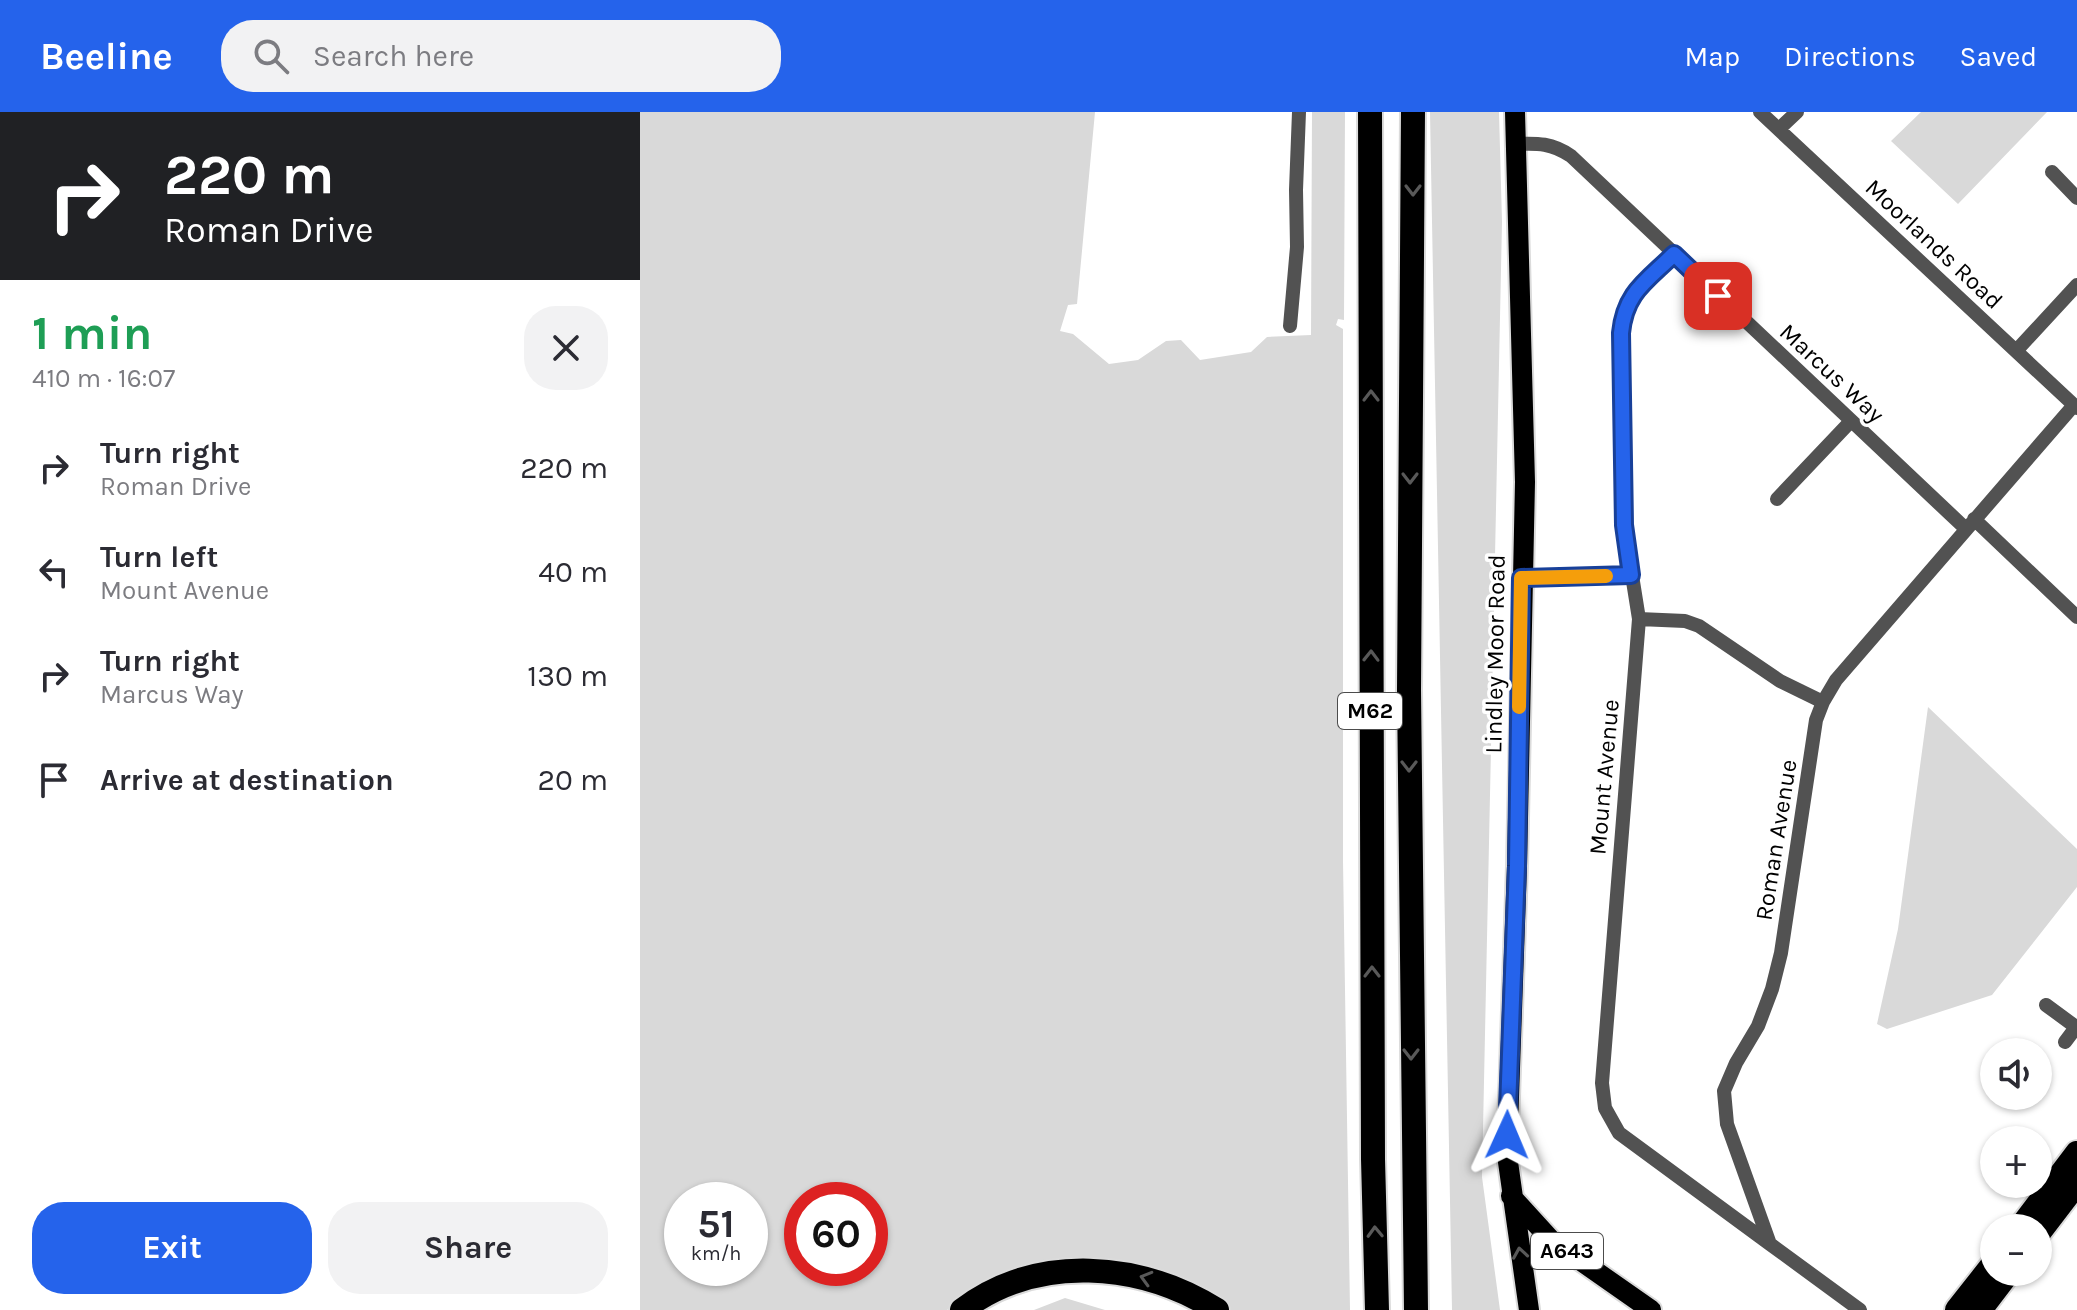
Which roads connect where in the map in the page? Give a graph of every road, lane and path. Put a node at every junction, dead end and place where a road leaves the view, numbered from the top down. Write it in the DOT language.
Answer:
graph roads {
  1 [pos="1299,112"];
  2 [pos="1370,112"];
  3 [pos="1413,112"];
  4 [pos="1515,112"];
  5 [pos="1760,112"];
  6 [pos="1797,112"];
  7 [pos="1779,129"];
  8 [pos="1516,144"];
  9 [pos="2052,172"];
  10 [pos="2077,198"];
  11 [pos="1674,254"];
  12 [pos="2077,285"];
  13 [pos="1290,326"];
  14 [pos="2016,351"];
  15 [pos="2076,407"];
  16 [pos="1851,421"];
  17 [pos="1777,499"];
  18 [pos="1970,524"];
  19 [pos="1631,575"];
  20 [pos="1521,578"];
  21 [pos="2077,617"];
  22 [pos="1639,619"];
  23 [pos="1823,702"];
  24 [pos="2046,1005"];
  25 [pos="2076,1027"];
  26 [pos="2065,1042"];
  27 [pos="2077,1153"];
  28 [pos="2077,1183"];
  29 [pos="1511,1196"];
  30 [pos="2031,1214"];
  31 [pos="2052,1216"];
  32 [pos="1770,1244"];
  33 [pos="1980,1281"];
  34 [pos="1998,1286"];
  35 [pos="962,1310"];
  36 [pos="1217,1310"];
  37 [pos="1377,1310"];
  38 [pos="1416,1310"];
  39 [pos="1529,1310"];
  40 [pos="1651,1310"];
  41 [pos="1860,1310"];
  42 [pos="1957,1310"];
  43 [pos="1980,1310"];
  1 -- 13 [label="street"];
  37 -- 2 [label="highway, M62, one-way"];
  3 -- 38 [label="highway, M62, one-way"];
  4 -- 8 [label="main road, Lindley Moor Road / A643"];
  5 -- 7 [label="street, Moorlands Road"];
  6 -- 7 [label="street"];
  7 -- 14 [label="street, Moorlands Road"];
  8 -- 11 [label="street, Marcus Way"];
  8 -- 20 [label="main road, Lindley Moor Road / A643"];
  9 -- 10 [label="street"];
  11 -- 16 [label="street, Marcus Way"];
  11 -- 19 [label="street, Mount Avenue"];
  12 -- 14 [label="street"];
  14 -- 15 [label="street, Moorlands Road"];
  15 -- 18 [label="street, Roman Avenue"];
  16 -- 17 [label="street"];
  16 -- 18 [label="street, Marcus Way"];
  18 -- 21 [label="street, Marcus Way"];
  18 -- 23 [label="street, Roman Avenue"];
  19 -- 20 [label="street"];
  19 -- 22 [label="street, Mount Avenue"];
  20 -- 29 [label="main road, Lindley Moor Road / A643"];
  22 -- 23 [label="street"];
  22 -- 32 [label="street, Mount Avenue"];
  23 -- 32 [label="street, Roman Avenue"];
  24 -- 25 [label="street"];
  25 -- 26 [label="street"];
  27 -- 30 [label="highway"];
  28 -- 31 [label="highway"];
  39 -- 29 [label="main road, Lindley Moor Road / A643, one-way"];
  29 -- 40 [label="main road, A643"];
  32 -- 41 [label="street"];
  33 -- 42 [label="highway"];
  34 -- 43 [label="highway"];
  36 -- 35 [label="highway, one-way"];
}
